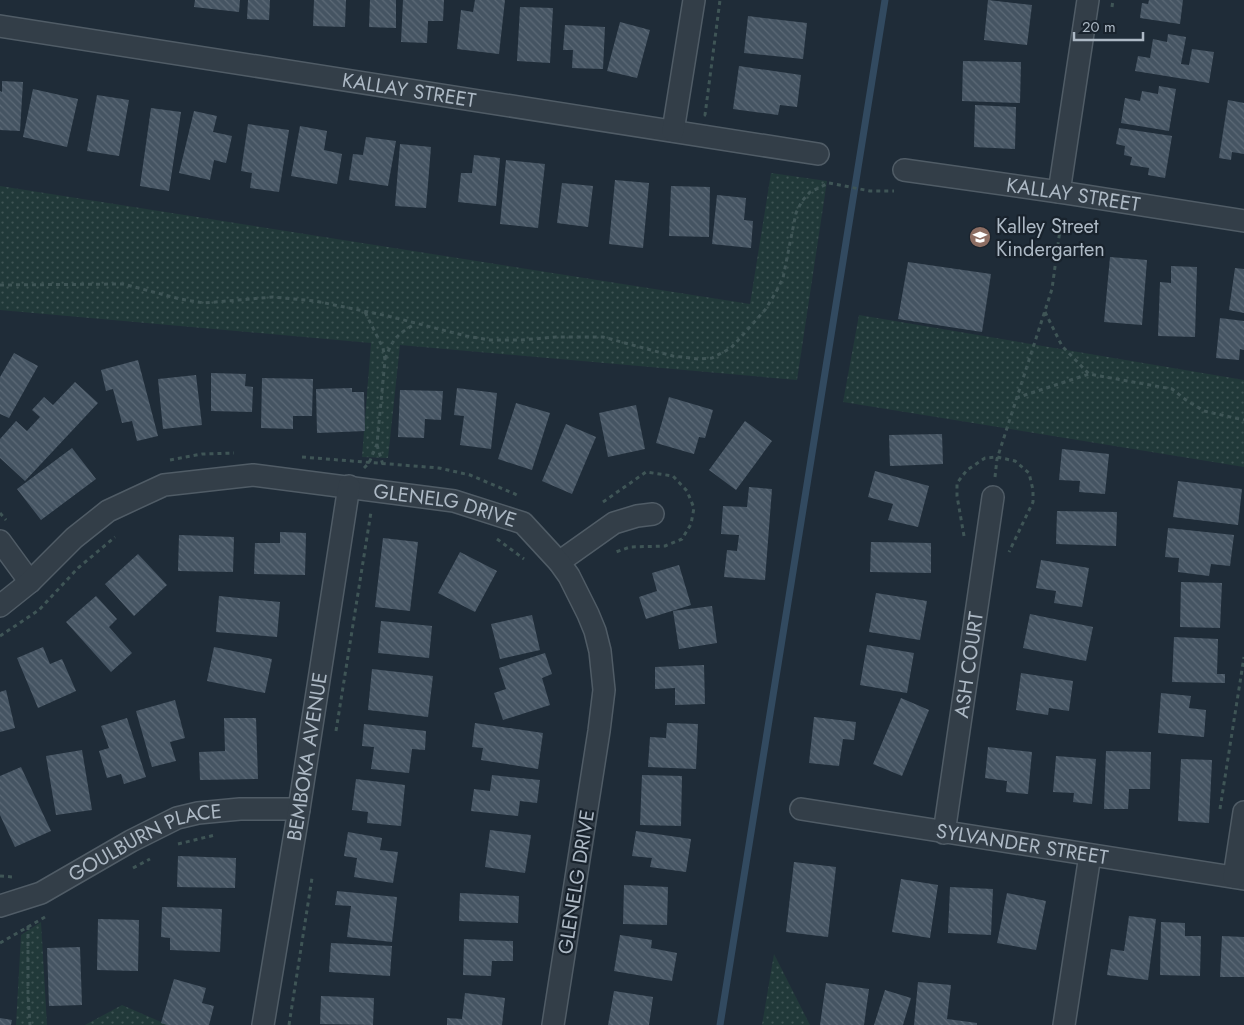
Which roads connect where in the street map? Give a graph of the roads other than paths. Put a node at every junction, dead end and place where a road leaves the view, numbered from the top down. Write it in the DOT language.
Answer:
graph roads {
  1 [pos="694,0"];
  2 [pos="1088,0"];
  3 [pos="0,26"];
  4 [pos="673,131"];
  5 [pos="818,154"];
  6 [pos="904,170"];
  7 [pos="1062,192"];
  8 [pos="1244,221"];
  9 [pos="350,486"];
  10 [pos="993,497"];
  11 [pos="653,514"];
  12 [pos="0,541"];
  13 [pos="559,562"];
  14 [pos="30,582"];
  15 [pos="0,606"];
  16 [pos="299,809"];
  17 [pos="801,809"];
  18 [pos="1244,812"];
  19 [pos="944,833"];
  20 [pos="1090,855"];
  21 [pos="1239,878"];
  22 [pos="0,906"];
  23 [pos="263,1025"];
  24 [pos="553,1025"];
  25 [pos="1064,1025"];
  1 -- 4 [label="street"];
  2 -- 7 [label="street"];
  3 -- 4 [label="street, KALLAY STREET"];
  4 -- 5 [label="street, KALLAY STREET"];
  6 -- 7 [label="street, KALLAY STREET"];
  7 -- 8 [label="street, KALLAY STREET"];
  9 -- 13 [label="street, GLENELG DRIVE"];
  9 -- 14 [label="street, GLENELG DRIVE"];
  9 -- 16 [label="street, BEMBOKA AVENUE"];
  10 -- 19 [label="street, ASH COURT"];
  11 -- 13 [label="street"];
  12 -- 14 [label="street"];
  13 -- 24 [label="street, GLENELG DRIVE"];
  14 -- 15 [label="street, GLENELG DRIVE"];
  16 -- 22 [label="street, GOULBURN PLACE"];
  16 -- 23 [label="street, BEMBOKA AVENUE"];
  17 -- 19 [label="street, SYLVANDER STREET"];
  18 -- 21 [label="street"];
  19 -- 20 [label="street, SYLVANDER STREET"];
  20 -- 21 [label="street, SYLVANDER STREET"];
  20 -- 25 [label="street"];
}
